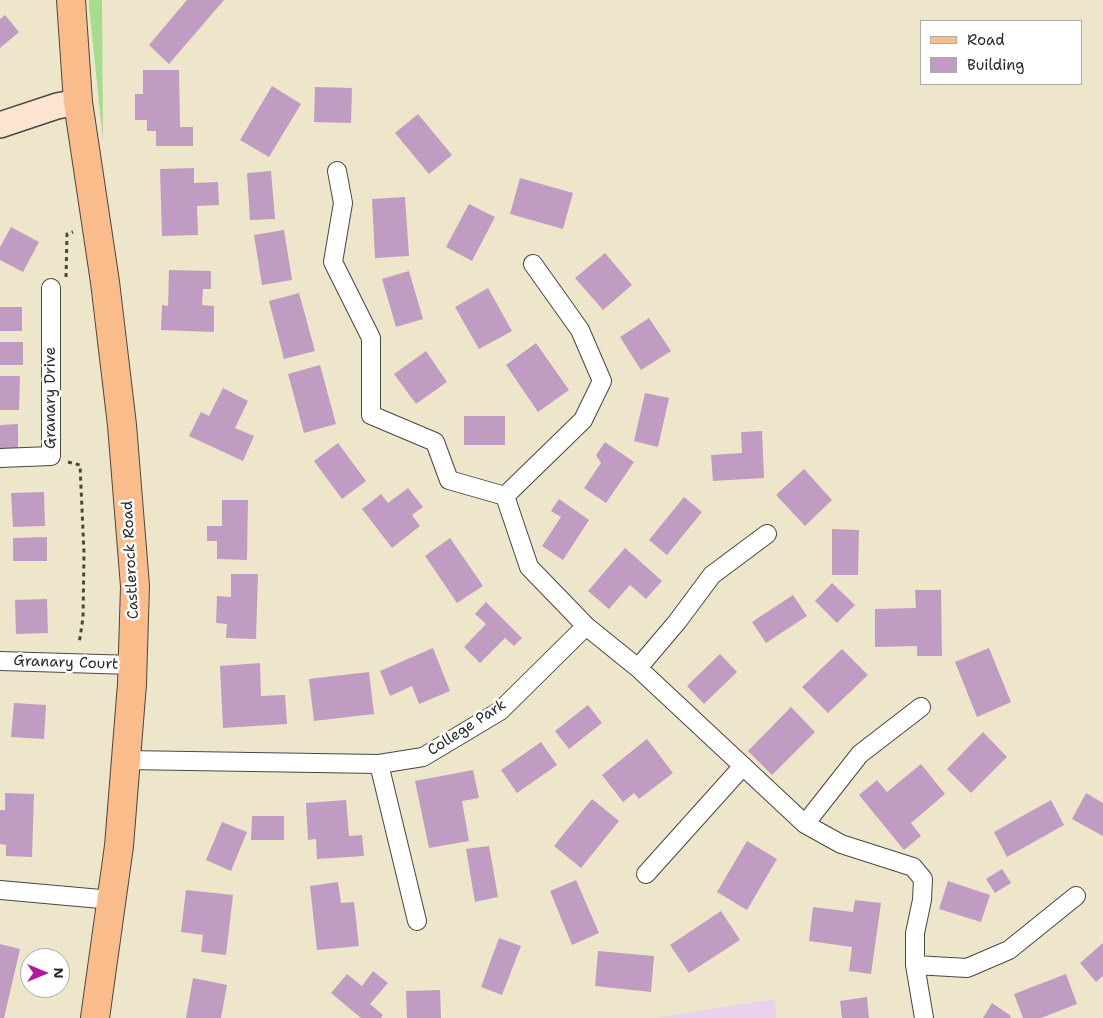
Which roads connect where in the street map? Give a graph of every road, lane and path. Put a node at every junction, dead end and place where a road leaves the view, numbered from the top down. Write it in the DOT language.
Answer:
graph roads {
  1 [pos="70,0"];
  2 [pos="78,102"];
  3 [pos="0,125"];
  4 [pos="337,171"];
  5 [pos="533,264"];
  6 [pos="51,288"];
  7 [pos="51,456"];
  8 [pos="0,458"];
  9 [pos="506,496"];
  10 [pos="767,534"];
  11 [pos="586,626"];
  12 [pos="0,661"];
  13 [pos="76,662"];
  14 [pos="133,665"];
  15 [pos="638,668"];
  16 [pos="921,707"];
  17 [pos="126,760"];
  18 [pos="379,764"];
  19 [pos="743,766"];
  20 [pos="805,824"];
  21 [pos="646,874"];
  22 [pos="0,890"];
  23 [pos="1076,896"];
  24 [pos="112,900"];
  25 [pos="417,921"];
  26 [pos="915,965"];
  27 [pos="95,1018"];
  28 [pos="924,1018"];
  1 -- 2 [label="main road, Castlerock Road"];
  2 -- 3 [label="main road"];
  2 -- 14 [label="main road, Castlerock Road"];
  4 -- 9 [label="street"];
  5 -- 9 [label="street"];
  6 -- 7 [label="street, Granary Drive"];
  7 -- 8 [label="street, Granary Drive"];
  7 -- 13 [label="path"];
  9 -- 11 [label="street"];
  10 -- 15 [label="street"];
  11 -- 15 [label="street"];
  11 -- 18 [label="street, College Park"];
  12 -- 13 [label="street, Granary Court"];
  13 -- 14 [label="street, Granary Court"];
  14 -- 17 [label="main road, Castlerock Road"];
  15 -- 19 [label="street"];
  16 -- 20 [label="street"];
  17 -- 18 [label="street, College Park"];
  17 -- 24 [label="main road, Castlerock Road"];
  18 -- 25 [label="street"];
  19 -- 20 [label="street"];
  19 -- 21 [label="street"];
  20 -- 26 [label="street"];
  22 -- 24 [label="street"];
  23 -- 26 [label="street"];
  24 -- 27 [label="main road, Castlerock Road"];
  26 -- 28 [label="street"];
}
